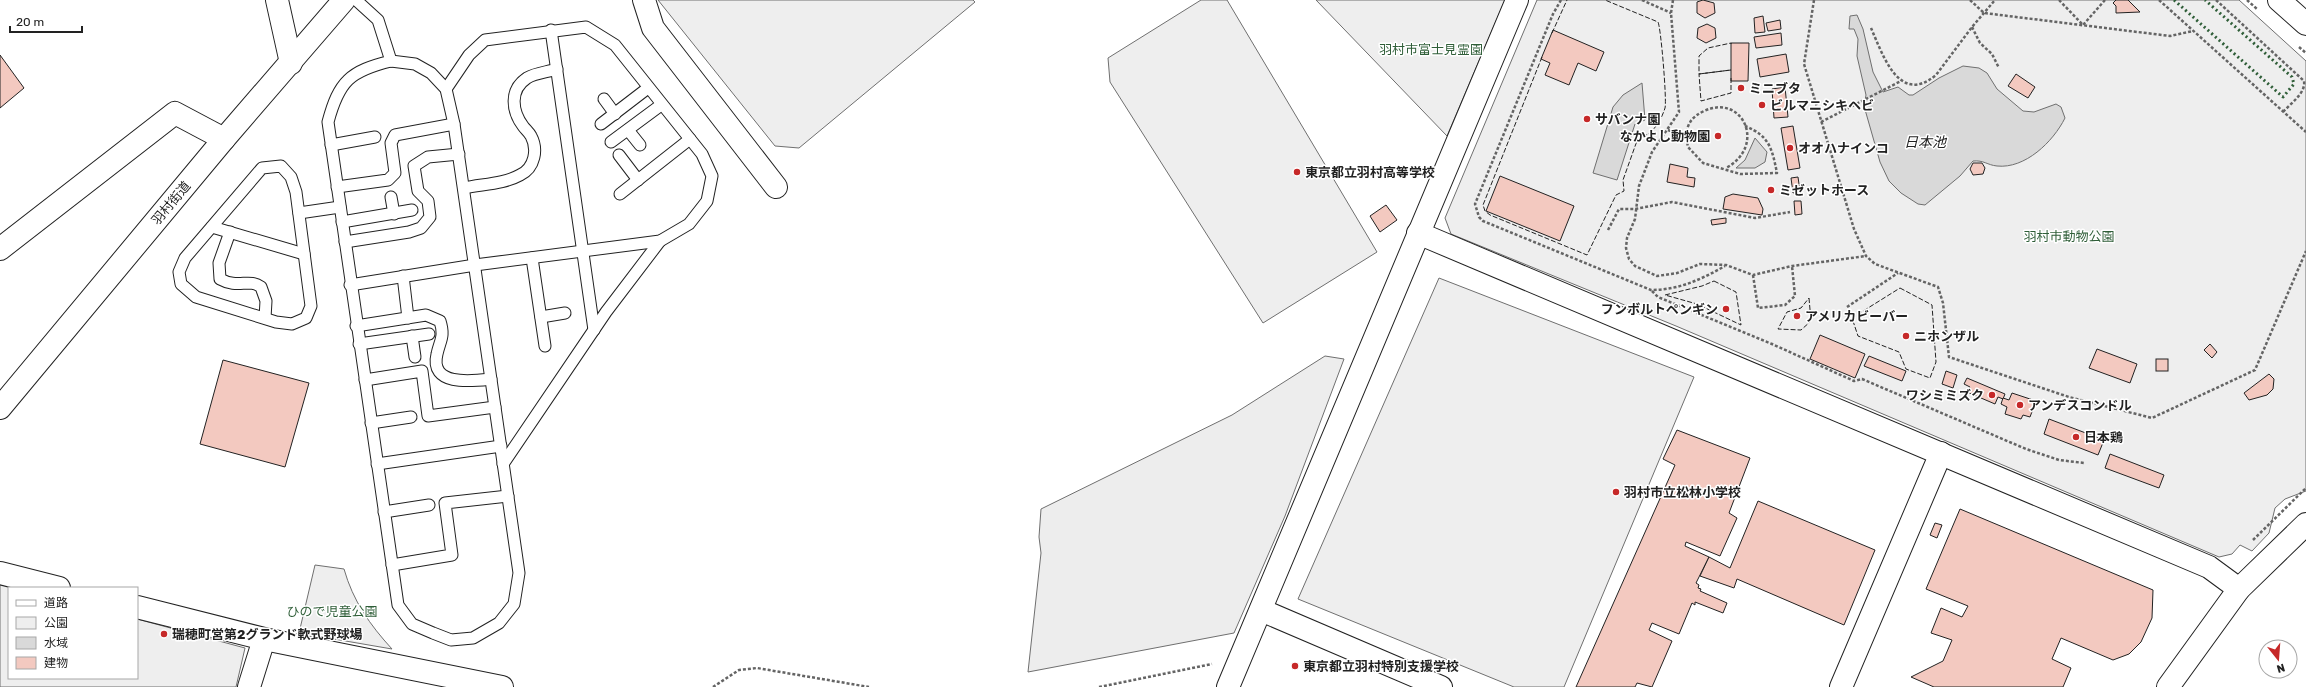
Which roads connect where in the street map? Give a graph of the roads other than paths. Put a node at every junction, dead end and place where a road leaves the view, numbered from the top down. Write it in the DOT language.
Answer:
graph roads {
  1 [pos="277,0"];
  2 [pos="344,0"];
  3 [pos="356,0"];
  4 [pos="644,0"];
  5 [pos="1517,0"];
  6 [pos="2279,0"];
  7 [pos="2306,24"];
  8 [pos="551,30"];
  9 [pos="391,60"];
  10 [pos="291,63"];
  11 [pos="557,70"];
  12 [pos="648,88"];
  13 [pos="446,89"];
  14 [pos="604,99"];
  15 [pos="661,105"];
  16 [pos="615,114"];
  17 [pos="454,124"];
  18 [pos="601,124"];
  19 [pos="628,130"];
  20 [pos="375,137"];
  21 [pos="224,139"];
  22 [pos="690,139"];
  23 [pos="611,142"];
  24 [pos="640,144"];
  25 [pos="331,145"];
  26 [pos="459,154"];
  27 [pos="620,155"];
  28 [pos="638,180"];
  29 [pos="337,187"];
  30 [pos="776,187"];
  31 [pos="464,188"];
  32 [pos="620,194"];
  33 [pos="391,197"];
  34 [pos="340,207"];
  35 [pos="412,210"];
  36 [pos="299,213"];
  37 [pos="394,214"];
  38 [pos="342,222"];
  39 [pos="212,227"];
  40 [pos="230,232"];
  41 [pos="1418,232"];
  42 [pos="660,241"];
  43 [pos="344,242"];
  44 [pos="0,249"];
  45 [pos="584,251"];
  46 [pos="304,254"];
  47 [pos="532,258"];
  48 [pos="475,265"];
  49 [pos="403,276"];
  50 [pos="350,285"];
  51 [pos="565,313"];
  52 [pos="541,317"];
  53 [pos="265,318"];
  54 [pos="408,318"];
  55 [pos="356,326"];
  56 [pos="594,330"];
  57 [pos="429,334"];
  58 [pos="412,336"];
  59 [pos="359,344"];
  60 [pos="545,346"];
  61 [pos="415,356"];
  62 [pos="491,379"];
  63 [pos="365,380"];
  64 [pos="495,407"];
  65 [pos="0,408"];
  66 [pos="411,417"];
  67 [pos="371,423"];
  68 [pos="501,446"];
  69 [pos="1941,453"];
  70 [pos="377,464"];
  71 [pos="503,464"];
  72 [pos="508,496"];
  73 [pos="429,505"];
  74 [pos="384,512"];
  75 [pos="2306,524"];
  76 [pos="392,565"];
  77 [pos="0,573"];
  78 [pos="55,587"];
  79 [pos="2239,589"];
  80 [pos="138,607"];
  81 [pos="1261,610"];
  82 [pos="264,639"];
  83 [pos="249,687"];
  84 [pos="502,687"];
  85 [pos="1228,687"];
  86 [pos="1441,687"];
  87 [pos="1841,687"];
  88 [pos="2168,687"];
  1 -- 10 [label="street"];
  2 -- 10 [label="street, 羽村街道"];
  3 -- 9 [label="lane"];
  4 -- 30 [label="street"];
  5 -- 41 [label="street"];
  6 -- 7 [label="street"];
  8 -- 11 [label="lane"];
  8 -- 12 [label="lane"];
  8 -- 13 [label="lane"];
  9 -- 13 [label="lane"];
  9 -- 25 [label="lane"];
  10 -- 21 [label="street, 羽村街道"];
  11 -- 31 [label="lane"];
  11 -- 45 [label="lane"];
  12 -- 15 [label="lane"];
  12 -- 16 [label="lane"];
  13 -- 17 [label="lane"];
  14 -- 16 [label="lane"];
  15 -- 19 [label="lane"];
  15 -- 22 [label="lane"];
  16 -- 18 [label="lane"];
  17 -- 26 [label="lane"];
  17 -- 29 [label="lane"];
  19 -- 23 [label="lane"];
  19 -- 24 [label="lane"];
  20 -- 25 [label="lane"];
  21 -- 44 [label="street"];
  21 -- 65 [label="street, 羽村街道"];
  22 -- 28 [label="lane"];
  22 -- 42 [label="lane"];
  25 -- 29 [label="lane"];
  26 -- 31 [label="lane"];
  26 -- 43 [label="lane"];
  27 -- 28 [label="lane"];
  28 -- 32 [label="lane"];
  29 -- 34 [label="lane"];
  31 -- 48 [label="lane"];
  33 -- 37 [label="lane"];
  34 -- 36 [label="lane"];
  34 -- 38 [label="lane"];
  35 -- 37 [label="lane"];
  36 -- 39 [label="lane"];
  36 -- 46 [label="lane"];
  37 -- 38 [label="lane"];
  38 -- 43 [label="lane"];
  39 -- 40 [label="lane"];
  39 -- 53 [label="lane"];
  40 -- 46 [label="lane"];
  40 -- 53 [label="lane"];
  41 -- 69 [label="street"];
  41 -- 81 [label="street"];
  42 -- 45 [label="lane"];
  42 -- 56 [label="lane"];
  43 -- 50 [label="lane"];
  45 -- 47 [label="lane"];
  45 -- 56 [label="lane"];
  46 -- 53 [label="lane"];
  47 -- 48 [label="lane"];
  47 -- 52 [label="lane"];
  48 -- 49 [label="lane"];
  48 -- 62 [label="lane"];
  49 -- 50 [label="lane"];
  49 -- 54 [label="lane"];
  50 -- 55 [label="lane"];
  51 -- 52 [label="lane"];
  52 -- 60 [label="lane"];
  54 -- 55 [label="lane"];
  54 -- 62 [label="lane"];
  55 -- 59 [label="lane"];
  56 -- 71 [label="lane"];
  57 -- 58 [label="lane"];
  58 -- 59 [label="lane"];
  58 -- 61 [label="lane"];
  59 -- 63 [label="lane"];
  62 -- 64 [label="lane"];
  63 -- 64 [label="lane"];
  63 -- 67 [label="lane"];
  64 -- 68 [label="lane"];
  66 -- 67 [label="lane"];
  67 -- 70 [label="lane"];
  68 -- 70 [label="lane"];
  68 -- 71 [label="lane"];
  69 -- 79 [label="street"];
  69 -- 87 [label="street"];
  70 -- 74 [label="lane"];
  71 -- 72 [label="lane"];
  72 -- 76 [label="lane"];
  72 -- 76 [label="lane"];
  73 -- 74 [label="lane"];
  74 -- 76 [label="lane"];
  75 -- 79 [label="street"];
  77 -- 78 [label="street"];
  79 -- 88 [label="street"];
  80 -- 82 [label="street"];
  81 -- 85 [label="street"];
  81 -- 86 [label="street"];
  82 -- 83 [label="street"];
  82 -- 84 [label="street"];
}
